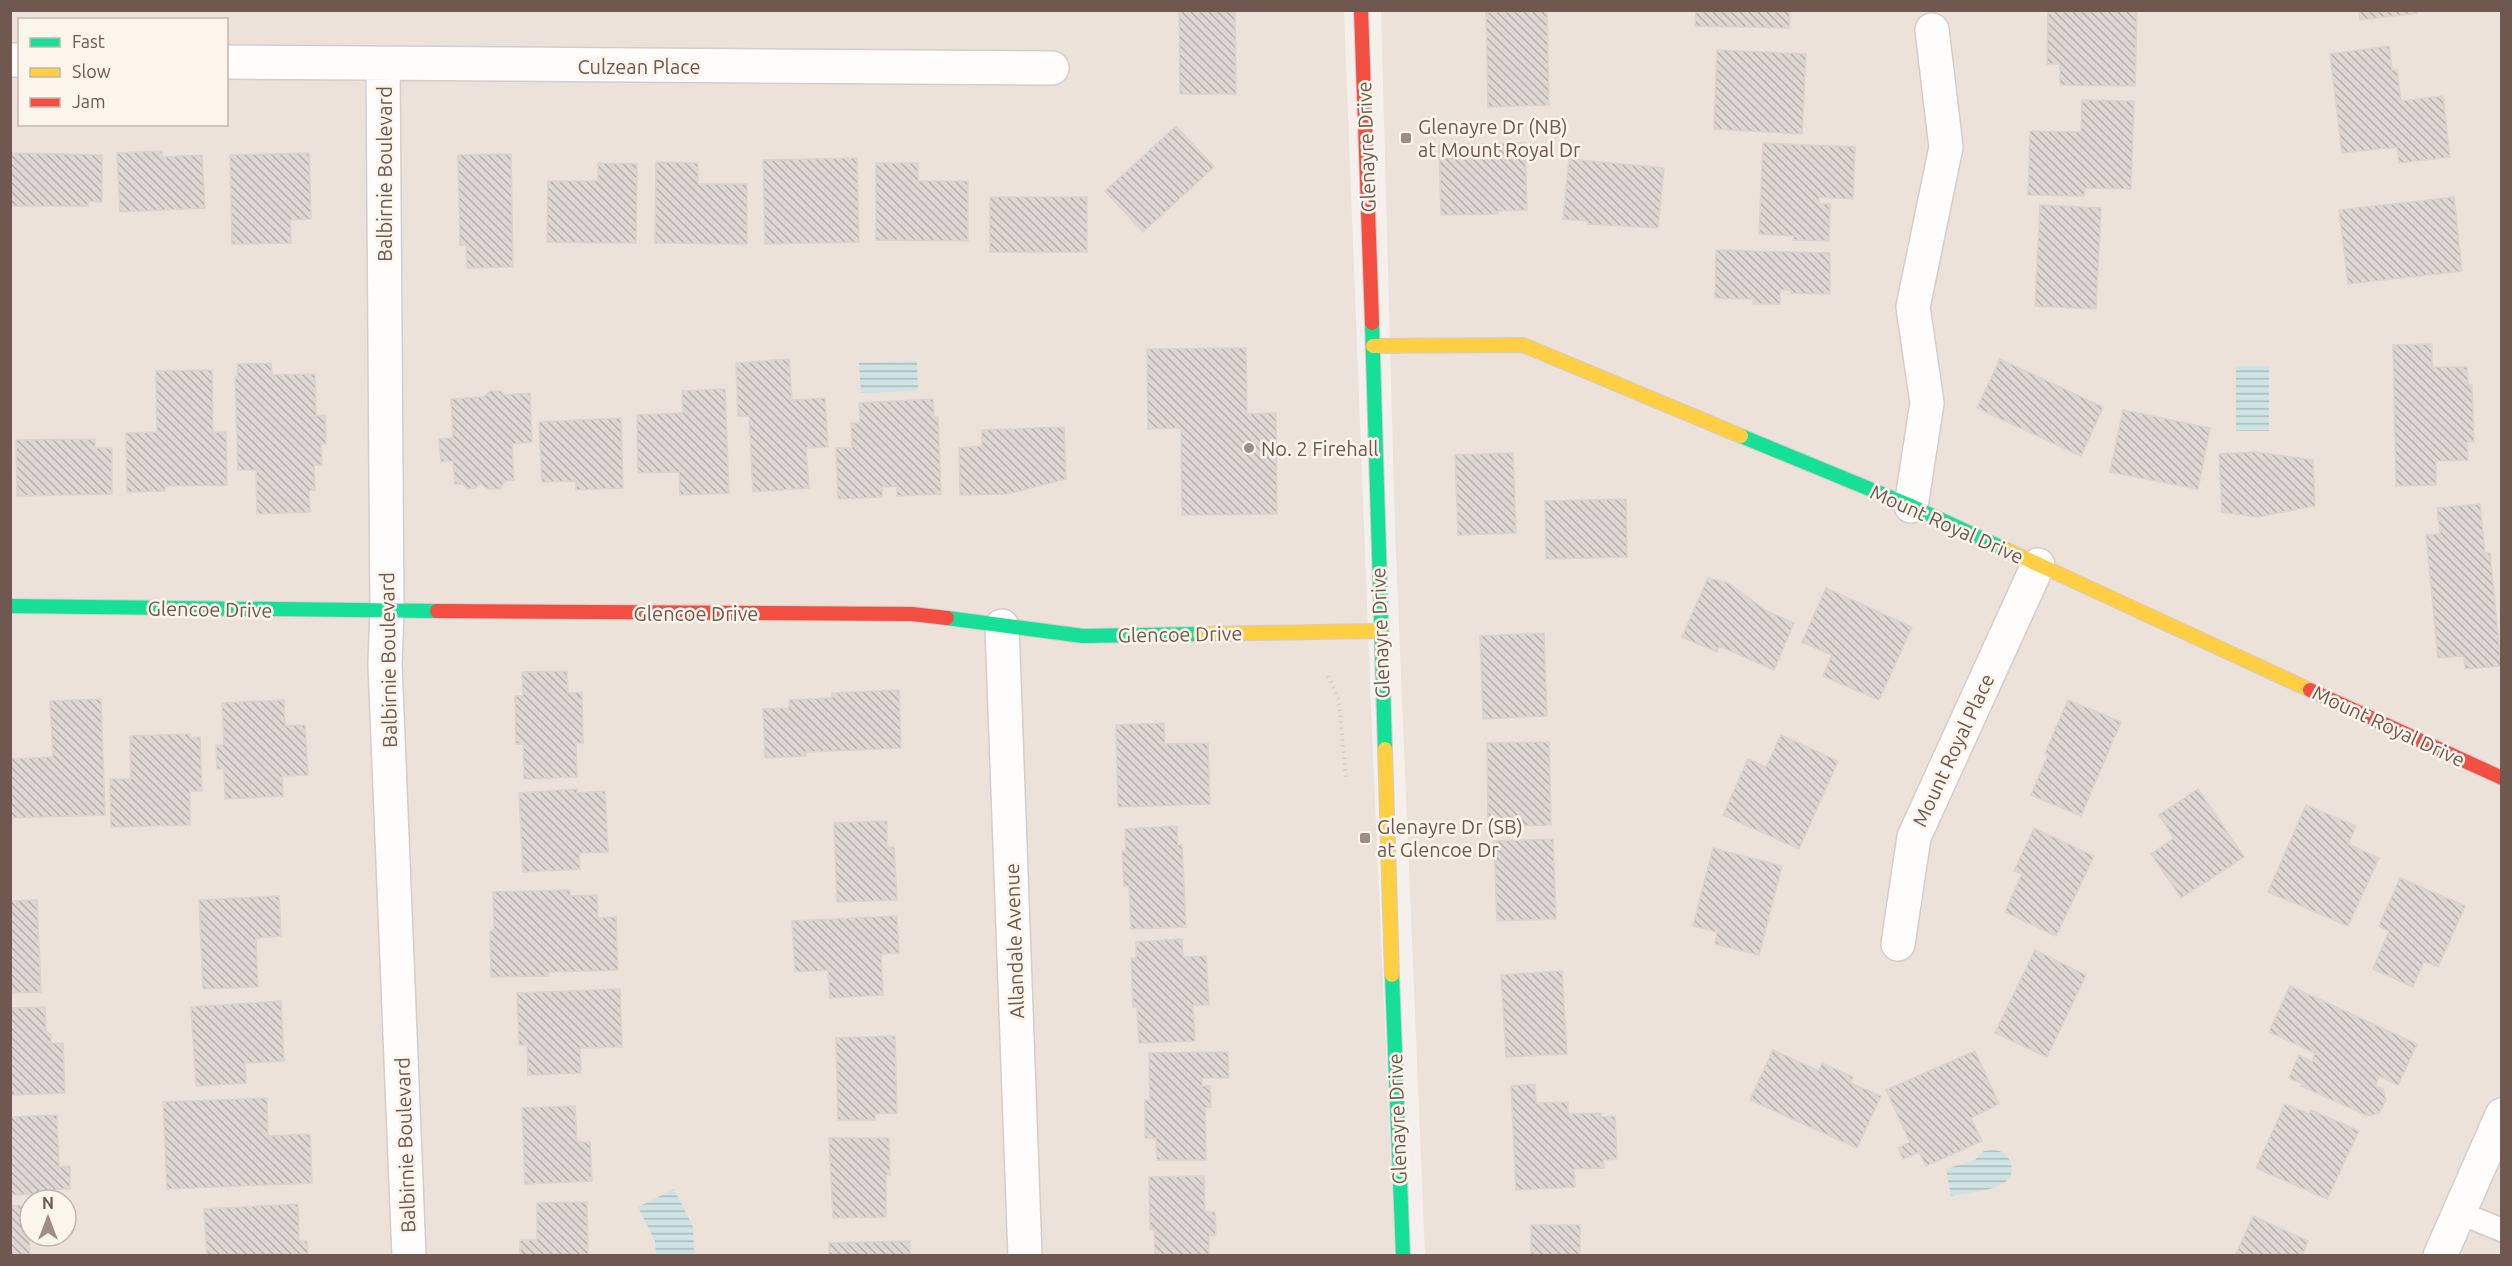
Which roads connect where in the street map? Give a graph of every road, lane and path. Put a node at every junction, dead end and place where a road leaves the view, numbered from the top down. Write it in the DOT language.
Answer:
graph roads {
  1 [pos="1361,10"];
  2 [pos="1932,30"];
  3 [pos="228,62"];
  4 [pos="383,64"];
  5 [pos="1052,68"];
  6 [pos="1373,346"];
  7 [pos="1911,506"];
  8 [pos="2038,565"];
  9 [pos="10,606"];
  10 [pos="387,611"];
  11 [pos="1002,626"];
  12 [pos="1380,631"];
  13 [pos="2502,777"];
  14 [pos="1898,944"];
  15 [pos="2502,1114"];
  16 [pos="2460,1213"];
  17 [pos="2502,1230"];
  18 [pos="409,1256"];
  19 [pos="1025,1256"];
  20 [pos="1403,1256"];
  21 [pos="2440,1256"];
  1 -- 6 [label="street, Glenayre Drive"];
  2 -- 7 [label="street"];
  3 -- 4 [label="street, Culzean Place"];
  4 -- 5 [label="street, Culzean Place"];
  4 -- 10 [label="street, Balbirnie Boulevard"];
  6 -- 7 [label="street, Mount Royal Drive"];
  6 -- 12 [label="street, Glenayre Drive"];
  7 -- 8 [label="street, Mount Royal Drive"];
  8 -- 13 [label="street, Mount Royal Drive"];
  8 -- 14 [label="street, Mount Royal Place"];
  9 -- 10 [label="street, Glencoe Drive"];
  10 -- 11 [label="street, Glencoe Drive"];
  10 -- 18 [label="street, Balbirnie Boulevard"];
  11 -- 12 [label="street, Glencoe Drive"];
  11 -- 19 [label="street, Allandale Avenue"];
  12 -- 20 [label="street, Glenayre Drive"];
  15 -- 16 [label="street"];
  16 -- 17 [label="lane"];
  16 -- 21 [label="street"];
}
